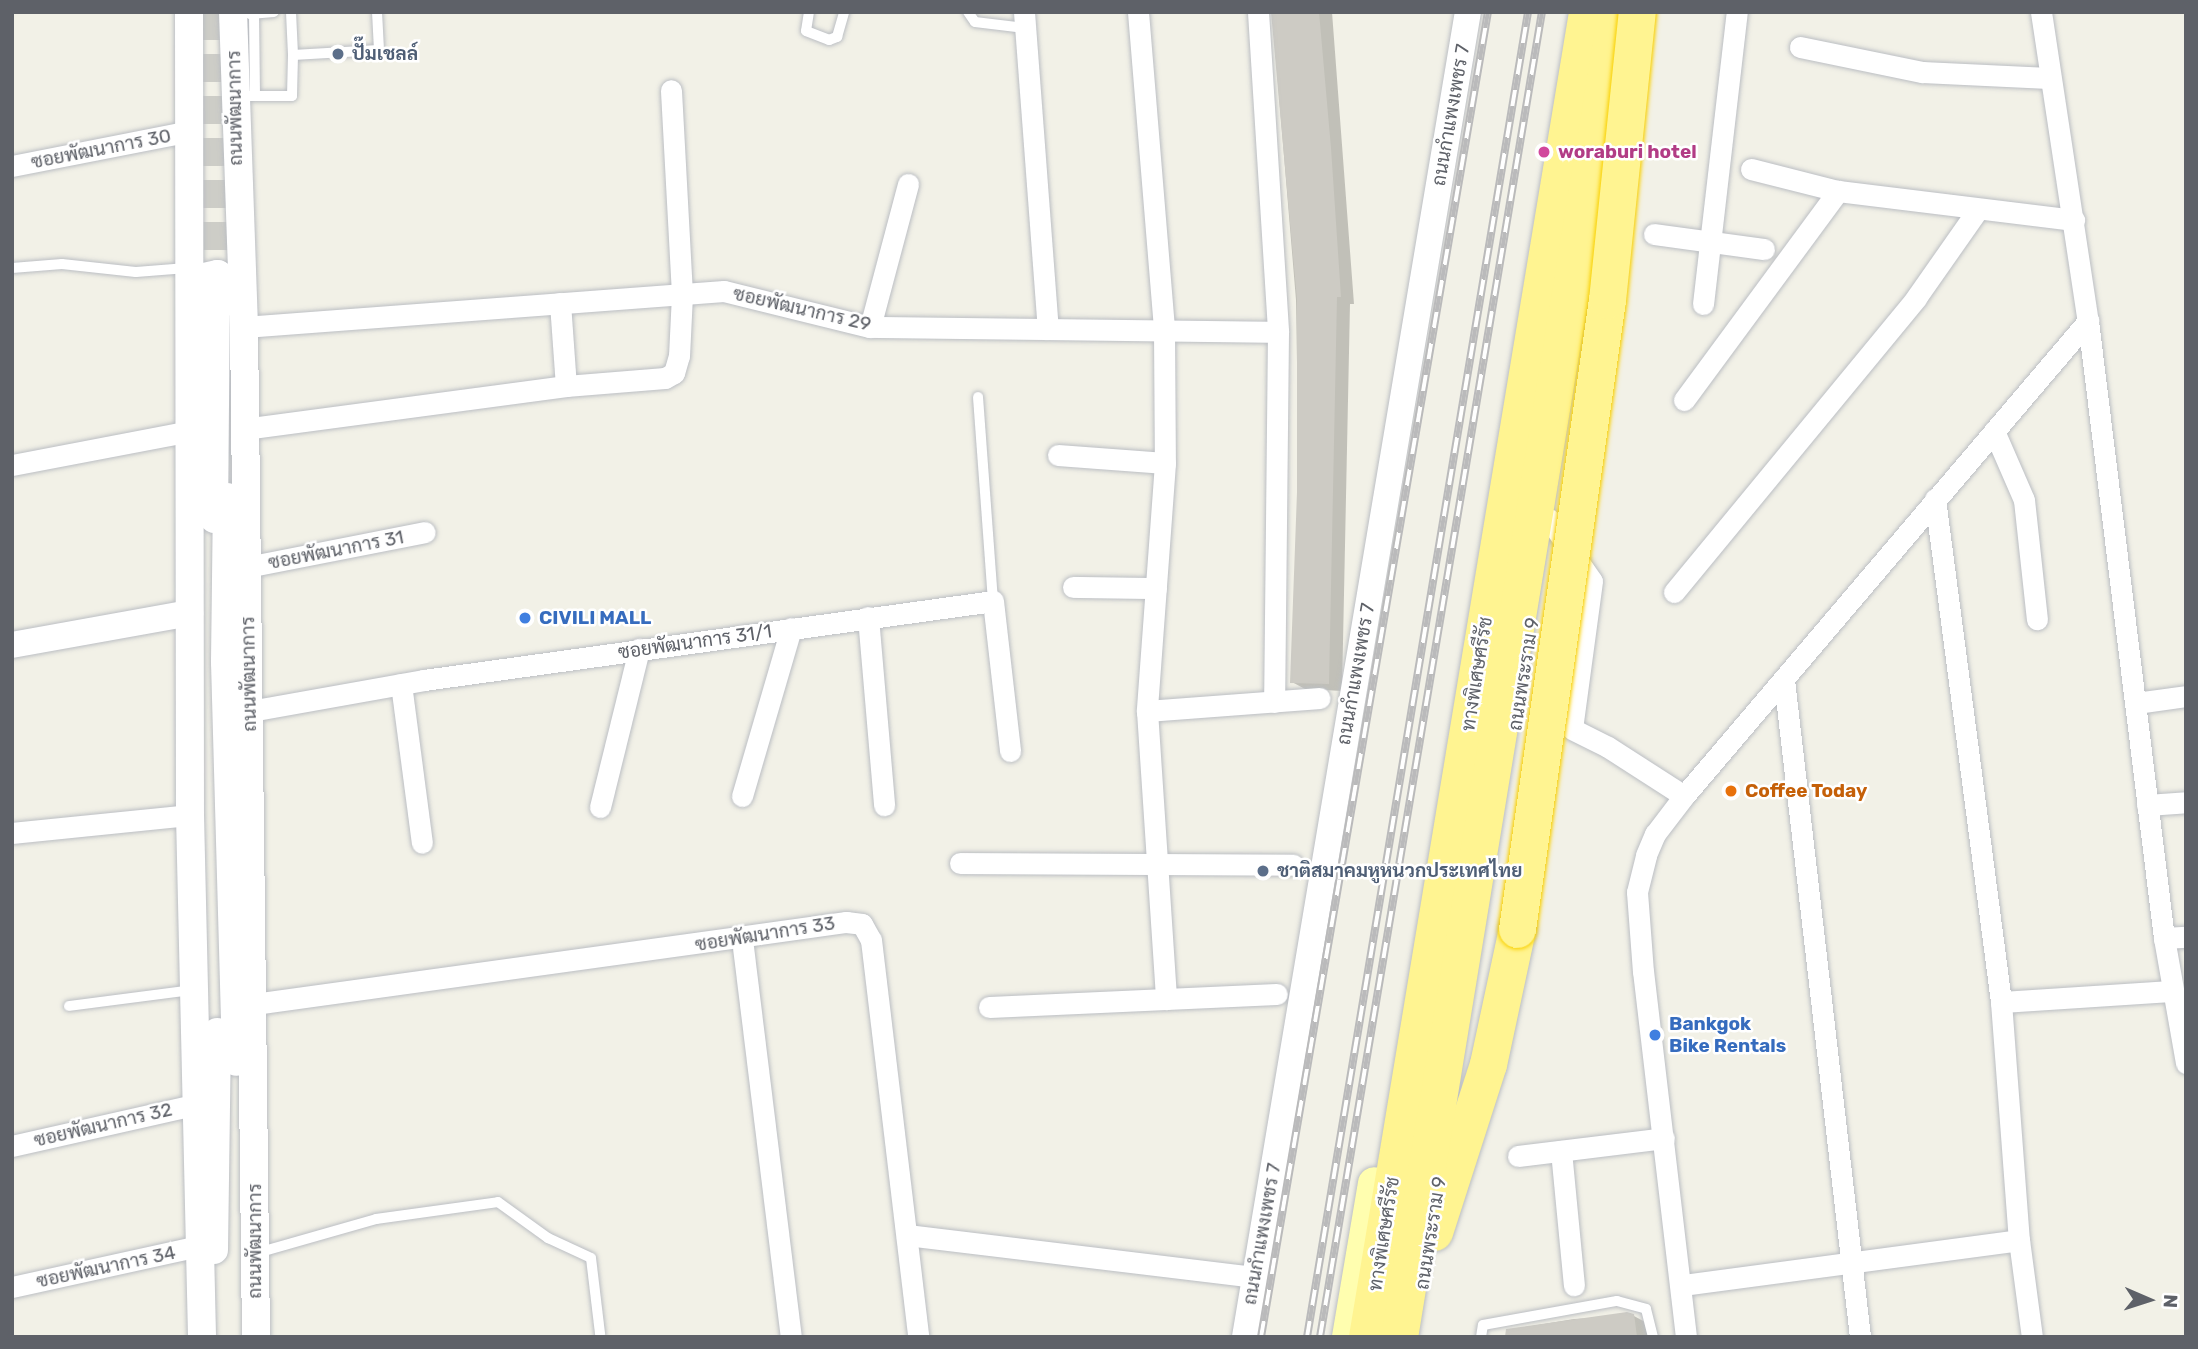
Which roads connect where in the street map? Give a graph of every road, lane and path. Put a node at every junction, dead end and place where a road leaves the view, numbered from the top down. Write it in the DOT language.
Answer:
graph roads {
  1 [pos="189,12"];
  2 [pos="274,12"];
  3 [pos="291,12"];
  4 [pos="377,12"];
  5 [pos="809,12"];
  6 [pos="844,12"];
  7 [pos="968,12"];
  8 [pos="1138,12"];
  9 [pos="1258,12"];
  10 [pos="1468,12"];
  11 [pos="1569,12"];
  12 [pos="1587,12"];
  13 [pos="1616,12"];
  14 [pos="1638,12"];
  15 [pos="1737,12"];
  16 [pos="2040,12"];
  17 [pos="240,14"];
  18 [pos="1024,20"];
  19 [pos="1800,47"];
  20 [pos="293,55"];
  21 [pos="2049,78"];
  22 [pos="671,90"];
  23 [pos="245,96"];
  24 [pos="190,131"];
  25 [pos="12,166"];
  26 [pos="1751,169"];
  27 [pos="908,184"];
  28 [pos="1838,191"];
  29 [pos="1978,211"];
  30 [pos="2074,220"];
  31 [pos="1654,233"];
  32 [pos="1709,242"];
  33 [pos="1764,250"];
  34 [pos="12,268"];
  35 [pos="681,294"];
  36 [pos="219,300"];
  37 [pos="560,303"];
  38 [pos="1703,304"];
  39 [pos="2088,321"];
  40 [pos="870,327"];
  41 [pos="1048,329"];
  42 [pos="1164,331"];
  43 [pos="1278,332"];
  44 [pos="566,386"];
  45 [pos="978,397"];
  46 [pos="1685,400"];
  47 [pos="244,429"];
  48 [pos="190,431"];
  49 [pos="1994,431"];
  50 [pos="1058,455"];
  51 [pos="1165,463"];
  52 [pos="12,465"];
  53 [pos="1935,499"];
  54 [pos="1549,519"];
  55 [pos="425,533"];
  56 [pos="247,567"];
  57 [pos="1073,587"];
  58 [pos="1156,588"];
  59 [pos="1674,592"];
  60 [pos="993,601"];
  61 [pos="190,613"];
  62 [pos="868,617"];
  63 [pos="2037,619"];
  64 [pos="791,628"];
  65 [pos="12,645"];
  66 [pos="639,649"];
  67 [pos="1784,680"];
  68 [pos="401,684"];
  69 [pos="2186,696"];
  70 [pos="1320,698"];
  71 [pos="1274,702"];
  72 [pos="2136,703"];
  73 [pos="250,711"];
  74 [pos="1147,711"];
  75 [pos="1010,751"];
  76 [pos="742,796"];
  77 [pos="1685,796"];
  78 [pos="2186,802"];
  79 [pos="884,805"];
  80 [pos="2147,805"];
  81 [pos="600,807"];
  82 [pos="190,815"];
  83 [pos="12,833"];
  84 [pos="422,843"];
  85 [pos="960,863"];
  86 [pos="1156,864"];
  87 [pos="1293,865"];
  88 [pos="2186,937"];
  89 [pos="2164,938"];
  90 [pos="742,939"];
  91 [pos="193,990"];
  92 [pos="2172,991"];
  93 [pos="1277,994"];
  94 [pos="1166,999"];
  95 [pos="2001,1002"];
  96 [pos="254,1004"];
  97 [pos="69,1006"];
  98 [pos="989,1007"];
  99 [pos="2186,1063"];
  100 [pos="194,1105"];
  101 [pos="1664,1138"];
  102 [pos="12,1146"];
  103 [pos="1561,1151"];
  104 [pos="1518,1156"];
  105 [pos="907,1235"];
  106 [pos="2019,1240"];
  107 [pos="199,1246"];
  108 [pos="1427,1253"];
  109 [pos="254,1254"];
  110 [pos="1850,1265"];
  111 [pos="1255,1277"];
  112 [pos="1574,1285"];
  113 [pos="1683,1285"];
  114 [pos="12,1287"];
  115 [pos="600,1334"];
  116 [pos="204,1337"];
  117 [pos="255,1337"];
  118 [pos="791,1337"];
  119 [pos="918,1337"];
  120 [pos="1245,1337"];
  121 [pos="1348,1337"];
  122 [pos="1367,1337"];
  123 [pos="1399,1337"];
  124 [pos="1414,1337"];
  125 [pos="1481,1337"];
  126 [pos="1653,1337"];
  127 [pos="1686,1337"];
  128 [pos="1860,1337"];
  129 [pos="2032,1337"];
  1 -- 24 [label="main road, ถนนพัฒนาการ"];
  2 -- 17 [label="lane"];
  3 -- 20 [label="lane"];
  4 -- 20 [label="lane"];
  5 -- 6 [label="lane"];
  7 -- 18 [label="lane"];
  8 -- 42 [label="street"];
  9 -- 43 [label="street"];
  10 -- 111 [label="street, ถนนกำแพงเพชร 7"];
  11 -- 121 [label="main road"];
  12 -- 122 [label="highway, ทางพิเศษศรีรัช"];
  13 -- 123 [label="highway, ทางพิเศษศรีรัช"];
  14 -- 54 [label="main road, ถนนพระราม 9"];
  14 -- 108 [label="highway, bridge"];
  15 -- 32 [label="street"];
  16 -- 21 [label="street"];
  17 -- 23 [label="main road, ถนนพัฒนาการ"];
  18 -- 41 [label="street"];
  19 -- 21 [label="street"];
  20 -- 23 [label="lane"];
  21 -- 30 [label="street"];
  22 -- 35 [label="street"];
  23 -- 36 [label="main road, ถนนพัฒนาการ"];
  24 -- 25 [label="street, ซอยพัฒนาการ 30"];
  24 -- 36 [label="main road, ถนนพัฒนาการ"];
  26 -- 28 [label="street"];
  27 -- 40 [label="street"];
  28 -- 29 [label="street"];
  28 -- 46 [label="street"];
  29 -- 30 [label="street"];
  29 -- 59 [label="street"];
  30 -- 39 [label="street"];
  31 -- 32 [label="street"];
  32 -- 33 [label="street"];
  32 -- 38 [label="street"];
  34 -- 36 [label="lane"];
  35 -- 37 [label="street, ซอยพัฒนาการ 29"];
  35 -- 40 [label="street, ซอยพัฒนาการ 29"];
  35 -- 44 [label="street"];
  36 -- 37 [label="street, ซอยพัฒนาการ 29"];
  36 -- 47 [label="main road, ถนนพัฒนาการ"];
  36 -- 48 [label="main road, ถนนพัฒนาการ"];
  36 -- 116 [label="main road, ถนนพัฒนาการ"];
  36 -- 117 [label="main road, ถนนพัฒนาการ"];
  37 -- 44 [label="street"];
  39 -- 49 [label="street"];
  39 -- 72 [label="street"];
  40 -- 41 [label="street, ซอยพัฒนาการ 29"];
  41 -- 42 [label="street, ซอยพัฒนาการ 29"];
  42 -- 43 [label="street, ซอยพัฒนาการ 29"];
  42 -- 51 [label="street"];
  43 -- 71 [label="street"];
  44 -- 47 [label="street"];
  45 -- 60 [label="lane"];
  47 -- 56 [label="main road, ถนนพัฒนาการ"];
  48 -- 52 [label="street"];
  48 -- 61 [label="main road, ถนนพัฒนาการ"];
  49 -- 53 [label="street"];
  49 -- 63 [label="street"];
  50 -- 51 [label="street"];
  51 -- 58 [label="street"];
  53 -- 67 [label="street"];
  53 -- 95 [label="street"];
  54 -- 77 [label="street"];
  54 -- 108 [label="main road, ถนนพระราม 9"];
  55 -- 56 [label="street, ซอยพัฒนาการ 31"];
  56 -- 73 [label="main road, ถนนพัฒนาการ"];
  57 -- 58 [label="street"];
  58 -- 74 [label="street"];
  60 -- 62 [label="street, ซอยพัฒนาการ 31/1"];
  60 -- 75 [label="street"];
  61 -- 65 [label="street"];
  61 -- 82 [label="main road, ถนนพัฒนาการ"];
  62 -- 64 [label="street, ซอยพัฒนาการ 31/1"];
  62 -- 79 [label="street"];
  64 -- 66 [label="street, ซอยพัฒนาการ 31/1"];
  64 -- 76 [label="street"];
  66 -- 68 [label="street, ซอยพัฒนาการ 31/1"];
  66 -- 81 [label="street"];
  67 -- 77 [label="street"];
  67 -- 110 [label="street"];
  68 -- 73 [label="street, ซอยพัฒนาการ 31/1"];
  68 -- 84 [label="street"];
  69 -- 72 [label="street"];
  70 -- 71 [label="street"];
  71 -- 74 [label="street"];
  72 -- 80 [label="street"];
  73 -- 96 [label="main road, ถนนพัฒนาการ"];
  74 -- 86 [label="street"];
  77 -- 101 [label="street"];
  78 -- 80 [label="street"];
  80 -- 89 [label="street"];
  82 -- 83 [label="street"];
  82 -- 91 [label="main road, ถนนพัฒนาการ"];
  85 -- 86 [label="street"];
  86 -- 87 [label="street"];
  86 -- 94 [label="street"];
  88 -- 89 [label="street"];
  89 -- 92 [label="street"];
  90 -- 96 [label="street, ซอยพัฒนาการ 33"];
  90 -- 105 [label="street, ซอยพัฒนาการ 33"];
  90 -- 118 [label="street"];
  91 -- 97 [label="lane"];
  91 -- 100 [label="main road, ถนนพัฒนาการ"];
  92 -- 95 [label="street"];
  92 -- 99 [label="street"];
  93 -- 94 [label="street"];
  94 -- 98 [label="street"];
  95 -- 106 [label="street"];
  96 -- 109 [label="main road, ถนนพัฒนาการ"];
  100 -- 102 [label="street, ซอยพัฒนาการ 32"];
  100 -- 107 [label="main road, ถนนพัฒนาการ"];
  101 -- 103 [label="street"];
  101 -- 113 [label="street"];
  103 -- 104 [label="street"];
  103 -- 112 [label="street"];
  105 -- 111 [label="street"];
  105 -- 119 [label="street, ซอยพัฒนาการ 33"];
  106 -- 110 [label="street"];
  106 -- 129 [label="street"];
  107 -- 114 [label="street, ซอยพัฒนาการ 34"];
  107 -- 116 [label="main road, ถนนพัฒนาการ"];
  108 -- 124 [label="main road, ถนนพระราม 9"];
  109 -- 115 [label="lane"];
  109 -- 117 [label="main road, ถนนพัฒนาการ"];
  110 -- 113 [label="street"];
  110 -- 128 [label="street"];
  111 -- 120 [label="street, ถนนกำแพงเพชร 7"];
  113 -- 127 [label="street"];
  125 -- 126 [label="lane"];
}
